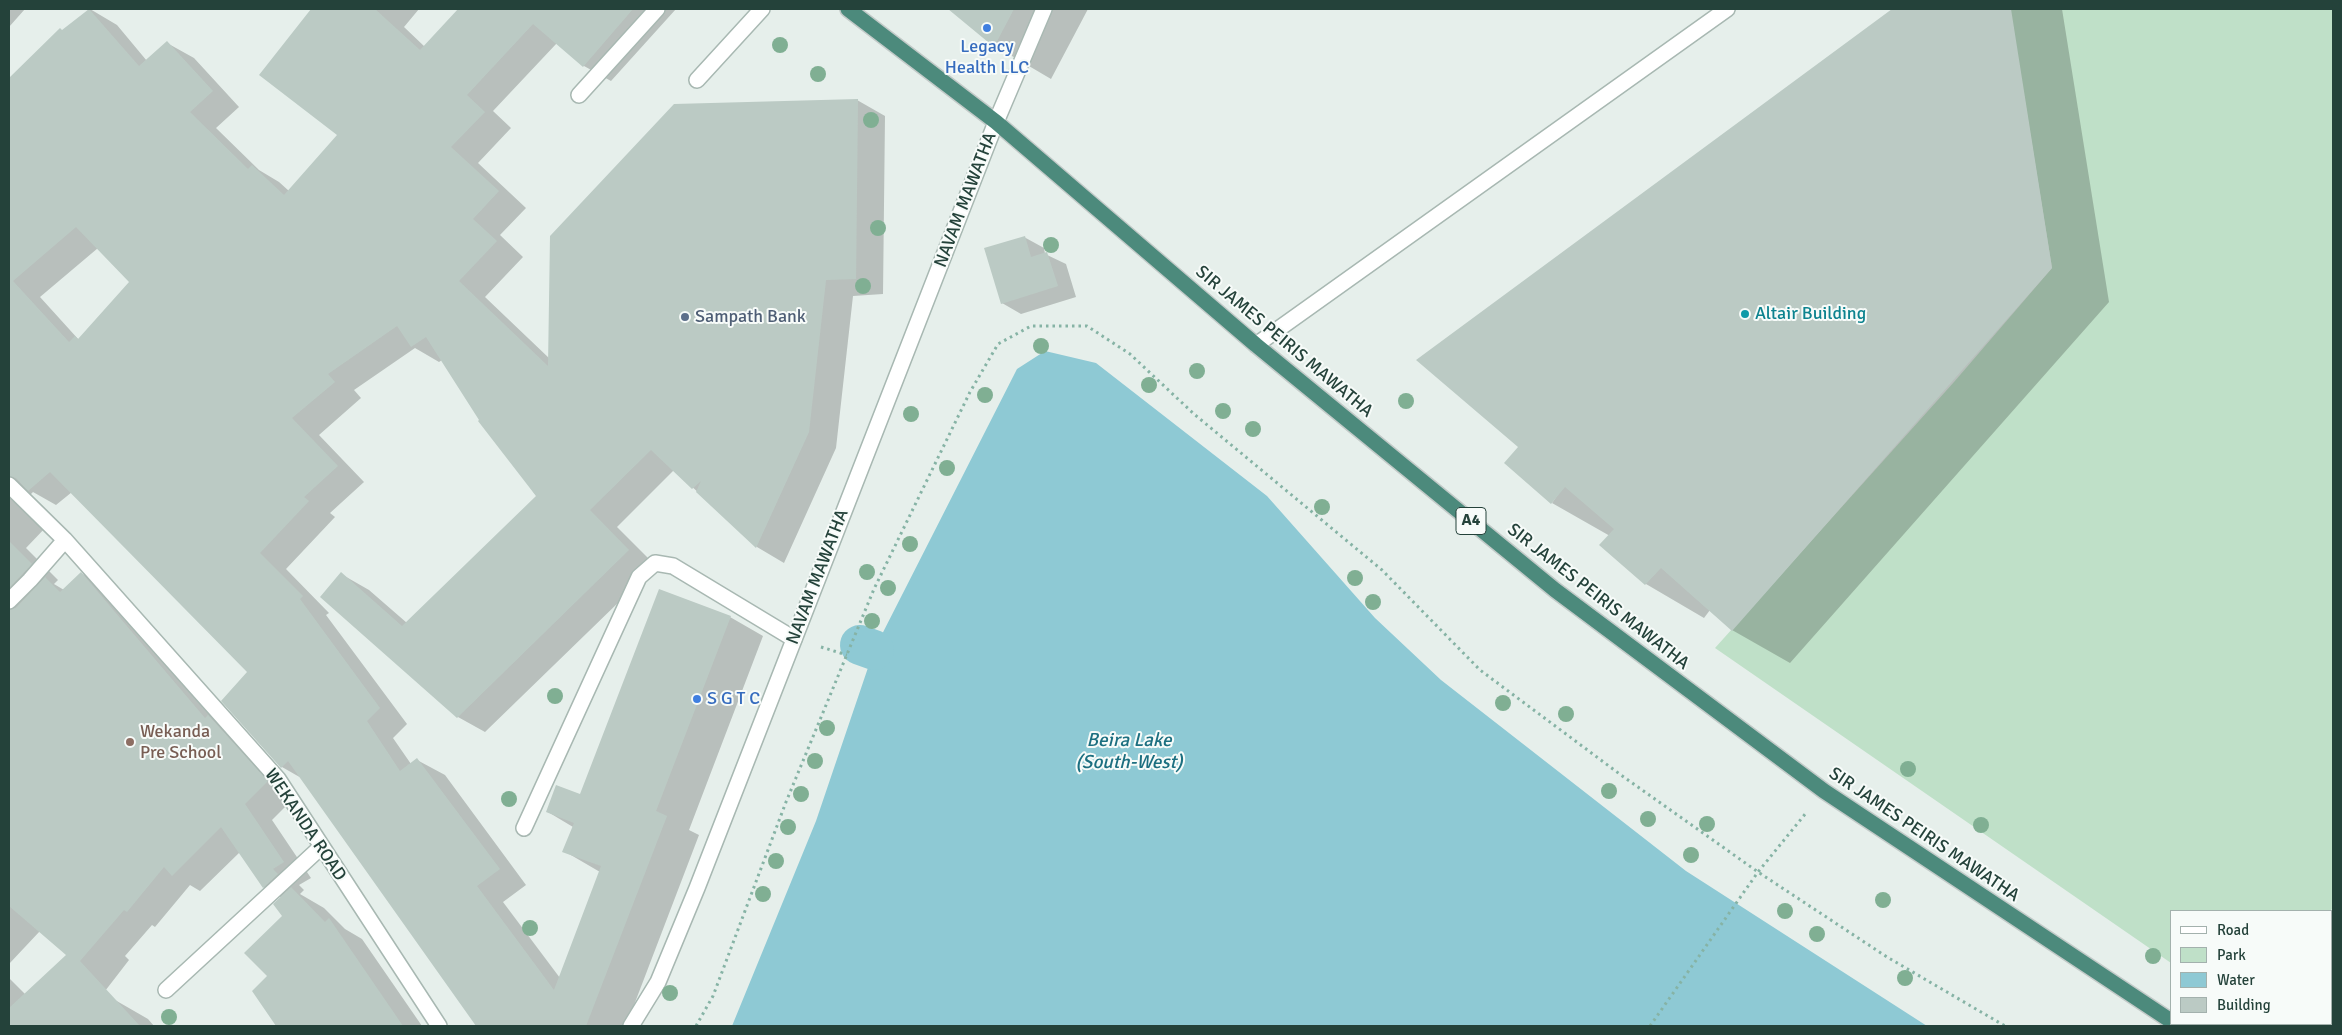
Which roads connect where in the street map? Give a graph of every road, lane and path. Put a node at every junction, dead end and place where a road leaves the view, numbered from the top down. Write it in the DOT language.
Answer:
graph roads {
  1 [pos="657,9"];
  2 [pos="762,9"];
  3 [pos="848,9"];
  4 [pos="1044,9"];
  5 [pos="1727,9"];
  6 [pos="697,80"];
  7 [pos="579,95"];
  8 [pos="996,122"];
  9 [pos="1256,345"];
  10 [pos="9,485"];
  11 [pos="64,540"];
  12 [pos="9,601"];
  13 [pos="794,639"];
  14 [pos="1824,791"];
  15 [pos="524,828"];
  16 [pos="322,847"];
  17 [pos="1758,872"];
  18 [pos="166,990"];
  19 [pos="2170,1020"];
  20 [pos="439,1026"];
  21 [pos="631,1026"];
  22 [pos="696,1026"];
  23 [pos="1650,1026"];
  24 [pos="2005,1026"];
  1 -- 7 [label="street"];
  2 -- 6 [label="street"];
  3 -- 8 [label="highway, SIR JAMES PEIRIS MAWATHA / A4"];
  4 -- 8 [label="street, NAVAM MAWATHA"];
  5 -- 9 [label="street"];
  8 -- 9 [label="highway, SIR JAMES PEIRIS MAWATHA / A4"];
  8 -- 13 [label="street, NAVAM MAWATHA"];
  9 -- 14 [label="highway, SIR JAMES PEIRIS MAWATHA / A4"];
  10 -- 11 [label="street, WEKANDA ROAD"];
  11 -- 12 [label="street"];
  11 -- 16 [label="street, WEKANDA ROAD"];
  13 -- 15 [label="street"];
  13 -- 21 [label="street, NAVAM MAWATHA"];
  14 -- 17 [label="path"];
  14 -- 19 [label="highway, SIR JAMES PEIRIS MAWATHA / A4"];
  16 -- 18 [label="street"];
  16 -- 20 [label="street, WEKANDA ROAD"];
  17 -- 22 [label="path"];
  17 -- 23 [label="path"];
  17 -- 24 [label="path"];
}
